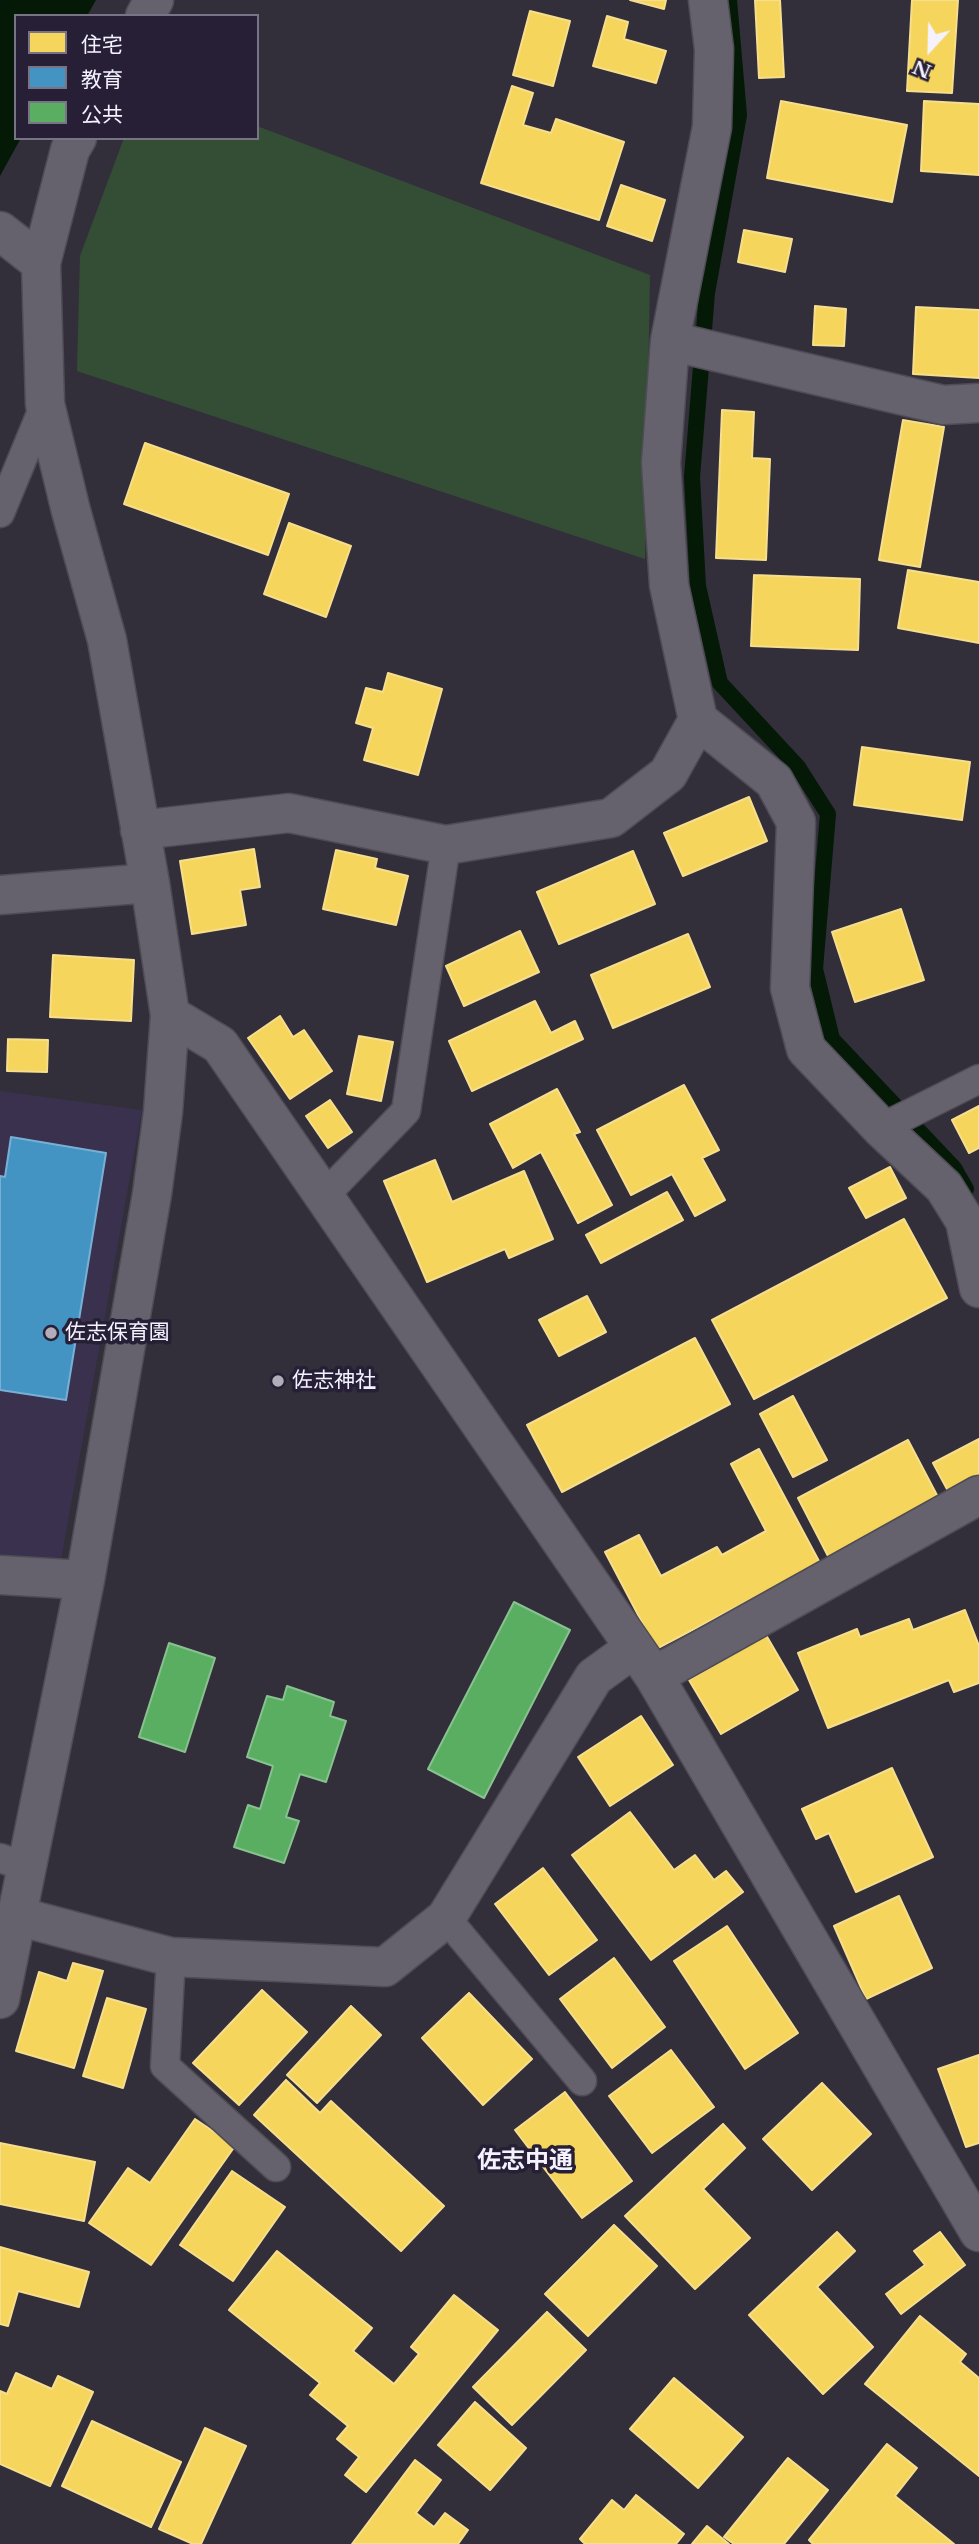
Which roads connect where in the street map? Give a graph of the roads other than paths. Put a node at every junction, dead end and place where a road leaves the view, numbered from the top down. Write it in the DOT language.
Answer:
graph roads {
  1 [pos="708,0"];
  2 [pos="76,140"];
  3 [pos="0,231"];
  4 [pos="41,263"];
  5 [pos="670,341"];
  6 [pos="979,403"];
  7 [pos="45,404"];
  8 [pos="0,513"];
  9 [pos="698,720"];
  10 [pos="140,830"];
  11 [pos="446,845"];
  12 [pos="150,883"];
  13 [pos="0,895"];
  14 [pos="170,1015"];
  15 [pos="979,1079"];
  16 [pos="881,1128"];
  17 [pos="324,1196"];
  18 [pos="979,1288"];
  19 [pos="979,1495"];
  20 [pos="0,1575"];
  21 [pos="85,1580"];
  22 [pos="644,1662"];
  23 [pos="13,1863"];
  24 [pos="17,1916"];
  25 [pos="446,1918"];
  26 [pos="171,1957"];
  27 [pos="0,1999"];
  28 [pos="582,2081"];
  29 [pos="276,2167"];
  30 [pos="979,2232"];
  1 -- 5 [label="street"];
  2 -- 4 [label="street"];
  3 -- 4 [label="street"];
  4 -- 7 [label="street"];
  5 -- 6 [label="street"];
  5 -- 9 [label="street"];
  7 -- 8 [label="lane"];
  7 -- 10 [label="street"];
  9 -- 11 [label="street"];
  9 -- 16 [label="street"];
  10 -- 11 [label="street"];
  10 -- 12 [label="street"];
  11 -- 17 [label="lane"];
  12 -- 13 [label="street"];
  12 -- 14 [label="street"];
  14 -- 17 [label="street"];
  14 -- 21 [label="street"];
  15 -- 16 [label="lane"];
  16 -- 18 [label="street"];
  17 -- 22 [label="street"];
  19 -- 22 [label="street"];
  20 -- 21 [label="street"];
  21 -- 23 [label="street"];
  22 -- 25 [label="street"];
  22 -- 30 [label="street"];
  23 -- 24 [label="street"];
  24 -- 26 [label="street"];
  24 -- 27 [label="street"];
  25 -- 26 [label="street"];
  25 -- 28 [label="lane"];
  26 -- 29 [label="lane"];
}
